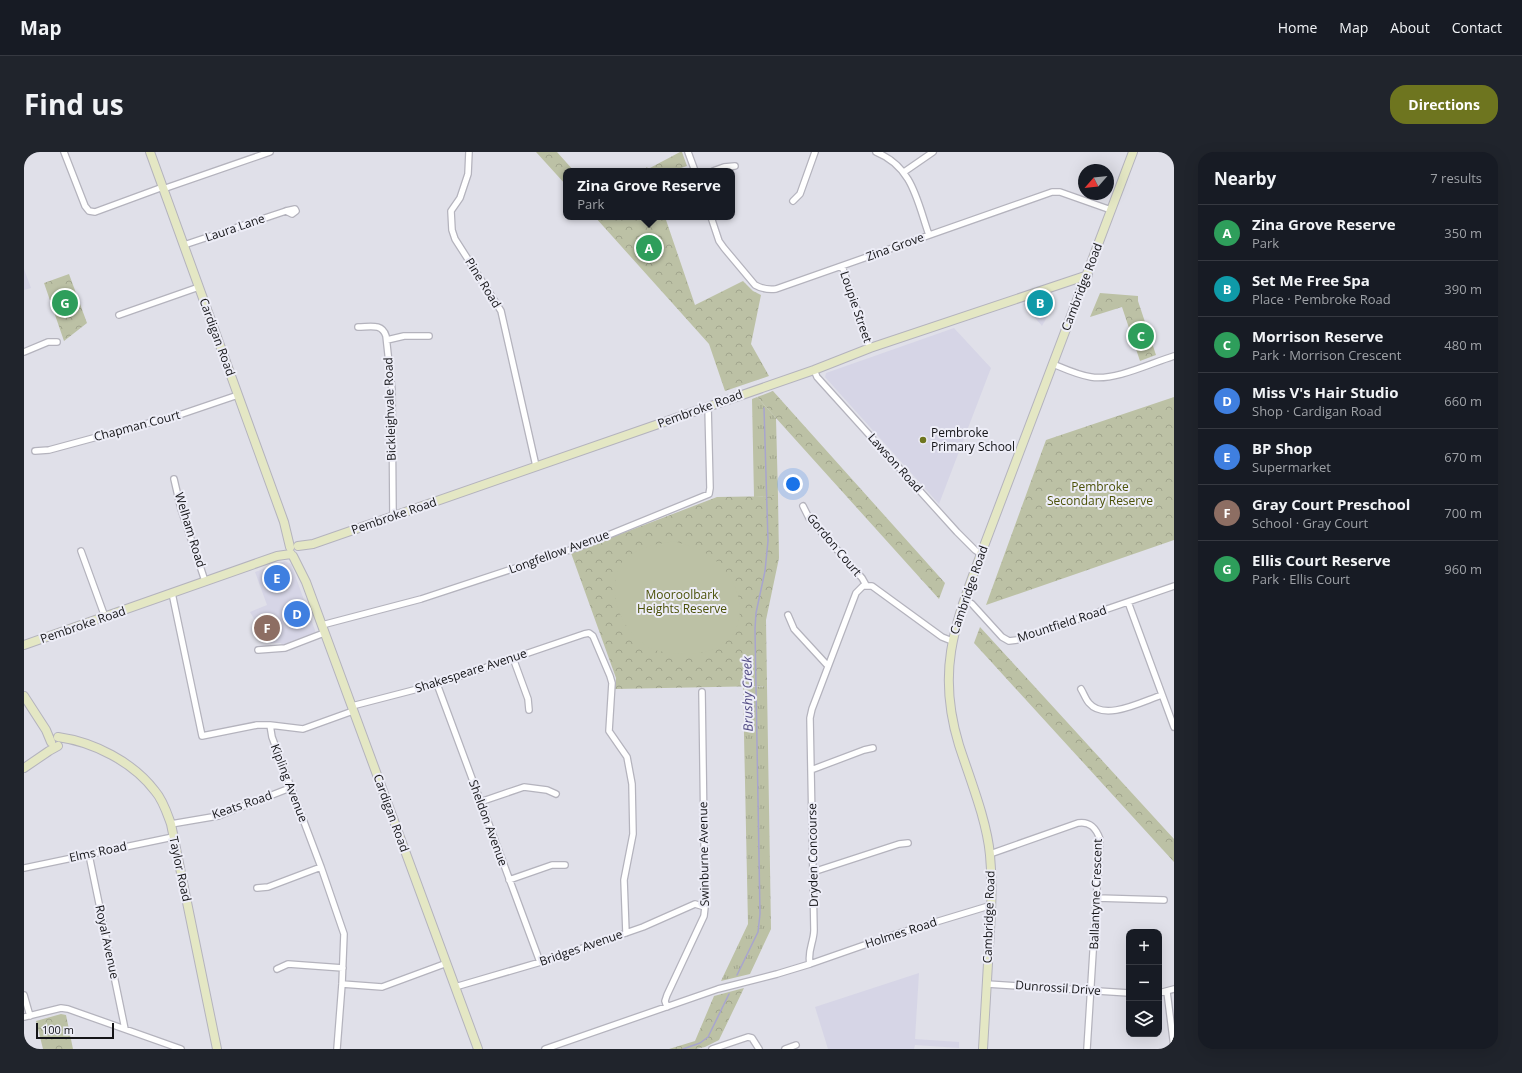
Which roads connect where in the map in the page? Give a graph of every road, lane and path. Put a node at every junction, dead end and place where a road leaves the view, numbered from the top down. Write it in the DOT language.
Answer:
graph roads {
  1 [pos="64,152"];
  2 [pos="150,152"];
  3 [pos="270,152"];
  4 [pos="469,152"];
  5 [pos="688,152"];
  6 [pos="815,152"];
  7 [pos="876,152"];
  8 [pos="933,152"];
  9 [pos="1133,152"];
  10 [pos="735,166"];
  11 [pos="694,168"];
  12 [pos="721,168"];
  13 [pos="904,172"];
  14 [pos="163,188"];
  15 [pos="793,201"];
  16 [pos="1111,210"];
  17 [pos="286,211"];
  18 [pos="712,220"];
  19 [pos="929,235"];
  20 [pos="184,245"];
  21 [pos="842,266"];
  22 [pos="1088,275"];
  23 [pos="199,287"];
  24 [pos="119,314"];
  25 [pos="358,327"];
  26 [pos="429,336"];
  27 [pos="387,340"];
  28 [pos="57,342"];
  29 [pos="870,348"];
  30 [pos="24,352"];
  31 [pos="1174,356"];
  32 [pos="1053,364"];
  33 [pos="814,370"];
  34 [pos="238,395"];
  35 [pos="708,406"];
  36 [pos="35,451"];
  37 [pos="536,466"];
  38 [pos="174,479"];
  39 [pos="803,506"];
  40 [pos="393,516"];
  41 [pos="81,551"];
  42 [pos="294,551"];
  43 [pos="980,554"];
  44 [pos="205,581"];
  45 [pos="866,585"];
  46 [pos="1174,586"];
  47 [pos="172,593"];
  48 [pos="964,599"];
  49 [pos="1128,602"];
  50 [pos="788,615"];
  51 [pos="104,617"];
  52 [pos="323,629"];
  53 [pos="952,641"];
  54 [pos="24,645"];
  55 [pos="258,650"];
  56 [pos="513,658"];
  57 [pos="828,666"];
  58 [pos="437,684"];
  59 [pos="1081,690"];
  60 [pos="702,692"];
  61 [pos="1162,695"];
  62 [pos="24,696"];
  63 [pos="352,709"];
  64 [pos="529,710"];
  65 [pos="270,725"];
  66 [pos="1174,727"];
  67 [pos="55,743"];
  68 [pos="873,748"];
  69 [pos="24,768"];
  70 [pos="812,770"];
  71 [pos="290,788"];
  72 [pos="556,794"];
  73 [pos="480,802"];
  74 [pos="170,824"];
  75 [pos="173,837"];
  76 [pos="908,843"];
  77 [pos="990,854"];
  78 [pos="89,855"];
  79 [pos="565,864"];
  80 [pos="321,867"];
  81 [pos="24,868"];
  82 [pos="814,872"];
  83 [pos="509,880"];
  84 [pos="256,888"];
  85 [pos="1097,898"];
  86 [pos="1164,900"];
  87 [pos="992,905"];
  88 [pos="705,907"];
  89 [pos="626,932"];
  90 [pos="540,962"];
  91 [pos="447,963"];
  92 [pos="810,964"];
  93 [pos="343,968"];
  94 [pos="277,969"];
  95 [pos="342,984"];
  96 [pos="987,984"];
  97 [pos="455,987"];
  98 [pos="1174,989"];
  99 [pos="1091,990"];
  100 [pos="1167,992"];
  101 [pos="1126,993"];
  102 [pos="1162,993"];
  103 [pos="24,995"];
  104 [pos="667,1007"];
  105 [pos="27,1016"];
  106 [pos="125,1029"];
  107 [pos="796,1046"];
  108 [pos="1174,1047"];
  109 [pos="181,1049"];
  110 [pos="217,1049"];
  111 [pos="337,1049"];
  112 [pos="478,1049"];
  113 [pos="545,1049"];
  114 [pos="712,1049"];
  115 [pos="759,1049"];
  116 [pos="785,1049"];
  117 [pos="983,1049"];
  118 [pos="1087,1049"];
  1 -- 14 [label="street"];
  2 -- 14 [label="street, Cardigan Road"];
  3 -- 14 [label="street"];
  4 -- 37 [label="street, Pine Road"];
  5 -- 11 [label="street"];
  6 -- 15 [label="street"];
  7 -- 13 [label="street"];
  8 -- 13 [label="street"];
  9 -- 16 [label="street, Cambridge Road"];
  10 -- 12 [label="street"];
  13 -- 19 [label="street"];
  14 -- 20 [label="street, Cardigan Road"];
  16 -- 19 [label="street, Zina Grove"];
  16 -- 22 [label="street, Cambridge Road"];
  17 -- 20 [label="street, Laura Lane"];
  18 -- 21 [label="street, Zina Grove"];
  19 -- 21 [label="street, Zina Grove"];
  20 -- 23 [label="street, Cardigan Road"];
  21 -- 29 [label="street, Loupie Street"];
  22 -- 29 [label="street, Pembroke Road"];
  22 -- 32 [label="street, Cambridge Road"];
  23 -- 24 [label="street"];
  23 -- 34 [label="street, Cardigan Road"];
  25 -- 27 [label="street, Bickleighvale Road"];
  26 -- 27 [label="street"];
  27 -- 40 [label="street, Bickleighvale Road"];
  28 -- 30 [label="street"];
  29 -- 33 [label="street, Pembroke Road"];
  31 -- 32 [label="street"];
  32 -- 43 [label="street, Cambridge Road"];
  33 -- 35 [label="street, Pembroke Road"];
  33 -- 43 [label="street, Lawson Road"];
  34 -- 36 [label="street, Chapman Court"];
  34 -- 42 [label="street, Cardigan Road"];
  35 -- 37 [label="street, Pembroke Road"];
  35 -- 52 [label="street, Longfellow Avenue"];
  37 -- 40 [label="street, Pembroke Road"];
  38 -- 44 [label="street, Welham Road"];
  39 -- 45 [label="street, Gordon Court"];
  40 -- 42 [label="street, Pembroke Road"];
  41 -- 51 [label="street"];
  42 -- 44 [label="street, Pembroke Road"];
  42 -- 52 [label="street, Cardigan Road"];
  43 -- 48 [label="street, Cambridge Road"];
  44 -- 47 [label="street, Pembroke Road"];
  45 -- 53 [label="street"];
  45 -- 57 [label="street, Dryden Concourse"];
  46 -- 49 [label="street, Mountfield Road"];
  47 -- 51 [label="street, Pembroke Road"];
  47 -- 65 [label="street"];
  48 -- 49 [label="street, Mountfield Road"];
  48 -- 53 [label="street, Cambridge Road"];
  49 -- 61 [label="street"];
  50 -- 57 [label="street"];
  51 -- 54 [label="street, Pembroke Road"];
  52 -- 55 [label="street"];
  52 -- 63 [label="street, Cardigan Road"];
  53 -- 77 [label="street, Cambridge Road"];
  56 -- 58 [label="street, Shakespeare Avenue"];
  56 -- 64 [label="street"];
  56 -- 89 [label="street, Shakespeare Avenue"];
  57 -- 70 [label="street, Dryden Concourse"];
  58 -- 63 [label="street, Shakespeare Avenue"];
  58 -- 73 [label="street, Sheldon Avenue"];
  59 -- 61 [label="street"];
  60 -- 88 [label="street, Swinburne Avenue"];
  61 -- 66 [label="street"];
  62 -- 67 [label="street, Taylor Road"];
  63 -- 65 [label="street, Shakespeare Avenue"];
  63 -- 91 [label="street, Cardigan Road"];
  65 -- 71 [label="street, Kipling Avenue"];
  67 -- 69 [label="street"];
  67 -- 74 [label="street, Taylor Road"];
  68 -- 70 [label="street"];
  70 -- 82 [label="street, Dryden Concourse"];
  71 -- 74 [label="street, Keats Road"];
  71 -- 80 [label="street, Kipling Avenue"];
  72 -- 73 [label="street"];
  73 -- 83 [label="street, Sheldon Avenue"];
  74 -- 75 [label="street, Taylor Road"];
  75 -- 78 [label="street, Elms Road"];
  75 -- 110 [label="street, Taylor Road"];
  76 -- 82 [label="street"];
  77 -- 85 [label="street, Ballantyne Crescent"];
  77 -- 87 [label="street, Cambridge Road"];
  78 -- 81 [label="street, Elms Road"];
  78 -- 106 [label="street, Royal Avenue"];
  79 -- 83 [label="street"];
  80 -- 84 [label="street"];
  80 -- 93 [label="street, Kipling Avenue"];
  82 -- 92 [label="street, Dryden Concourse"];
  83 -- 90 [label="street, Sheldon Avenue"];
  85 -- 86 [label="street"];
  85 -- 99 [label="street, Ballantyne Crescent"];
  87 -- 92 [label="street, Holmes Road"];
  87 -- 96 [label="street, Cambridge Road"];
  88 -- 89 [label="street, Bridges Avenue"];
  88 -- 104 [label="street, Swinburne Avenue"];
  89 -- 90 [label="street, Bridges Avenue"];
  90 -- 97 [label="street, Bridges Avenue"];
  91 -- 95 [label="street"];
  91 -- 97 [label="street, Cardigan Road"];
  92 -- 104 [label="street"];
  93 -- 94 [label="street"];
  93 -- 95 [label="street, Kipling Avenue"];
  95 -- 111 [label="street, Kipling Avenue"];
  96 -- 99 [label="street, Dunrossil Drive"];
  96 -- 117 [label="street, Cambridge Road"];
  97 -- 112 [label="street, Cardigan Road"];
  98 -- 100 [label="street"];
  99 -- 101 [label="street, Dunrossil Drive"];
  99 -- 118 [label="street, Ballantyne Crescent"];
  100 -- 102 [label="street"];
  100 -- 108 [label="street"];
  103 -- 105 [label="street"];
  104 -- 113 [label="street"];
  105 -- 106 [label="street"];
  106 -- 109 [label="street"];
  107 -- 116 [label="street"];
  114 -- 115 [label="street"];
}
